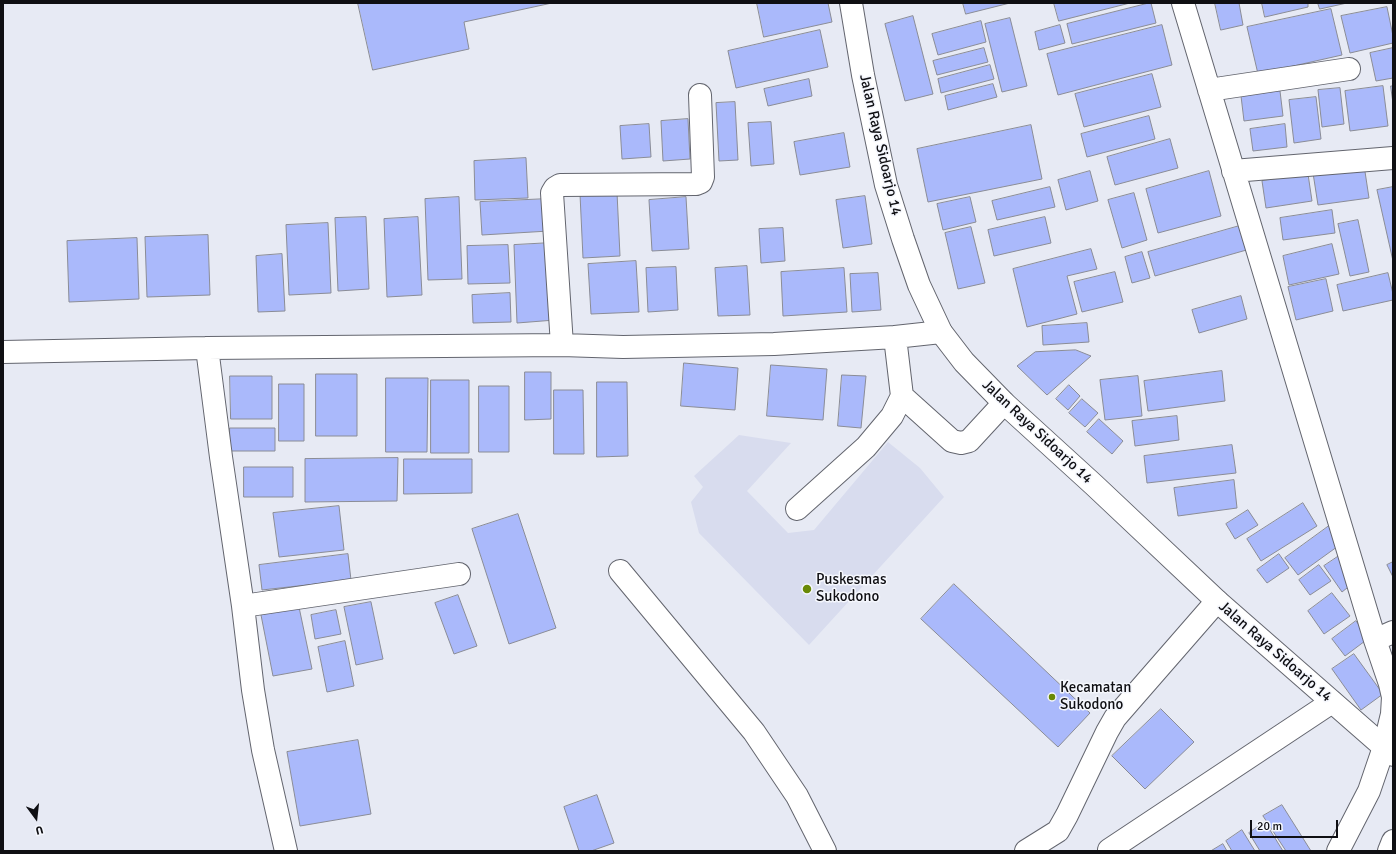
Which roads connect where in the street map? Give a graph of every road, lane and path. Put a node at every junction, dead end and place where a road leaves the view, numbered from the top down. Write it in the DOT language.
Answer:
graph roads {
  1 [pos="851,3"];
  2 [pos="1183,3"];
  3 [pos="1349,69"];
  4 [pos="1209,90"];
  5 [pos="700,95"];
  6 [pos="1393,158"];
  7 [pos="1233,171"];
  8 [pos="941,332"];
  9 [pos="895,338"];
  10 [pos="562,345"];
  11 [pos="207,348"];
  12 [pos="3,352"];
  13 [pos="902,396"];
  14 [pos="1004,403"];
  15 [pos="797,510"];
  16 [pos="620,571"];
  17 [pos="459,574"];
  18 [pos="1217,600"];
  19 [pos="243,606"];
  20 [pos="1384,636"];
  21 [pos="1332,702"];
  22 [pos="1389,751"];
  23 [pos="1393,841"];
  24 [pos="1109,850"];
  25 [pos="286,851"];
  26 [pos="825,851"];
  27 [pos="1026,851"];
  28 [pos="1338,851"];
  29 [pos="1389,851"];
  1 -- 8 [label="street, Jalan Raya Sidoarjo 14"];
  2 -- 4 [label="street"];
  3 -- 4 [label="street"];
  4 -- 7 [label="street"];
  5 -- 10 [label="street"];
  6 -- 7 [label="street"];
  7 -- 20 [label="street"];
  8 -- 9 [label="street"];
  8 -- 14 [label="street, Jalan Raya Sidoarjo 14"];
  9 -- 10 [label="street"];
  9 -- 13 [label="street"];
  10 -- 11 [label="street"];
  11 -- 12 [label="street"];
  11 -- 19 [label="street"];
  13 -- 14 [label="street"];
  13 -- 15 [label="street"];
  14 -- 18 [label="street, Jalan Raya Sidoarjo 14"];
  16 -- 26 [label="street"];
  17 -- 19 [label="street"];
  18 -- 21 [label="street, Jalan Raya Sidoarjo 14"];
  18 -- 27 [label="street"];
  19 -- 25 [label="street"];
  20 -- 22 [label="street"];
  21 -- 22 [label="street, Jalan Raya Sidoarjo 14"];
  21 -- 24 [label="street"];
  22 -- 28 [label="street"];
  23 -- 29 [label="street"];
}
